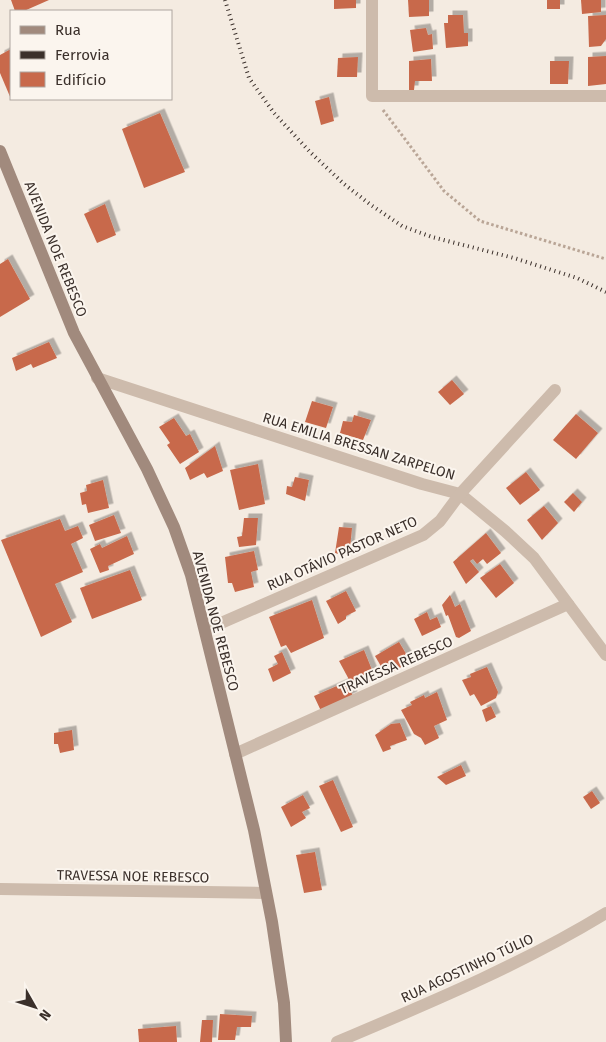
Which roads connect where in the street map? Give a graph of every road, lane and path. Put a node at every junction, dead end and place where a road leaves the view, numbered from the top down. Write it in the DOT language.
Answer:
graph roads {
  1 [pos="372,0"];
  2 [pos="372,96"];
  3 [pos="606,96"];
  4 [pos="0,151"];
  5 [pos="606,259"];
  6 [pos="97,378"];
  7 [pos="555,390"];
  8 [pos="460,494"];
  9 [pos="568,604"];
  10 [pos="205,630"];
  11 [pos="606,655"];
  12 [pos="235,754"];
  13 [pos="0,889"];
  14 [pos="266,893"];
  15 [pos="606,913"];
  16 [pos="286,1042"];
  17 [pos="337,1042"];
  1 -- 2 [label="street"];
  2 -- 3 [label="street"];
  2 -- 5 [label="path"];
  4 -- 6 [label="main road, AVENIDA NOE REBESCO"];
  6 -- 8 [label="street, RUA EMILIA BRESSAN ZARPELON"];
  6 -- 10 [label="main road, AVENIDA NOE REBESCO"];
  7 -- 8 [label="street, RUA OTÁVIO PASTOR NETO"];
  8 -- 9 [label="street, RUA EMILIA BRESSAN ZARPELON"];
  8 -- 10 [label="street, RUA OTÁVIO PASTOR NETO"];
  9 -- 11 [label="street, RUA EMILIA BRESSAN ZARPELON"];
  9 -- 12 [label="street, TRAVESSA REBESCO"];
  10 -- 12 [label="main road, AVENIDA NOE REBESCO"];
  12 -- 14 [label="main road, AVENIDA NOE REBESCO"];
  13 -- 14 [label="street, TRAVESSA NOE REBESCO"];
  14 -- 16 [label="main road, AVENIDA NOE REBESCO"];
  15 -- 17 [label="street, RUA AGOSTINHO TÚLIO"];
}
